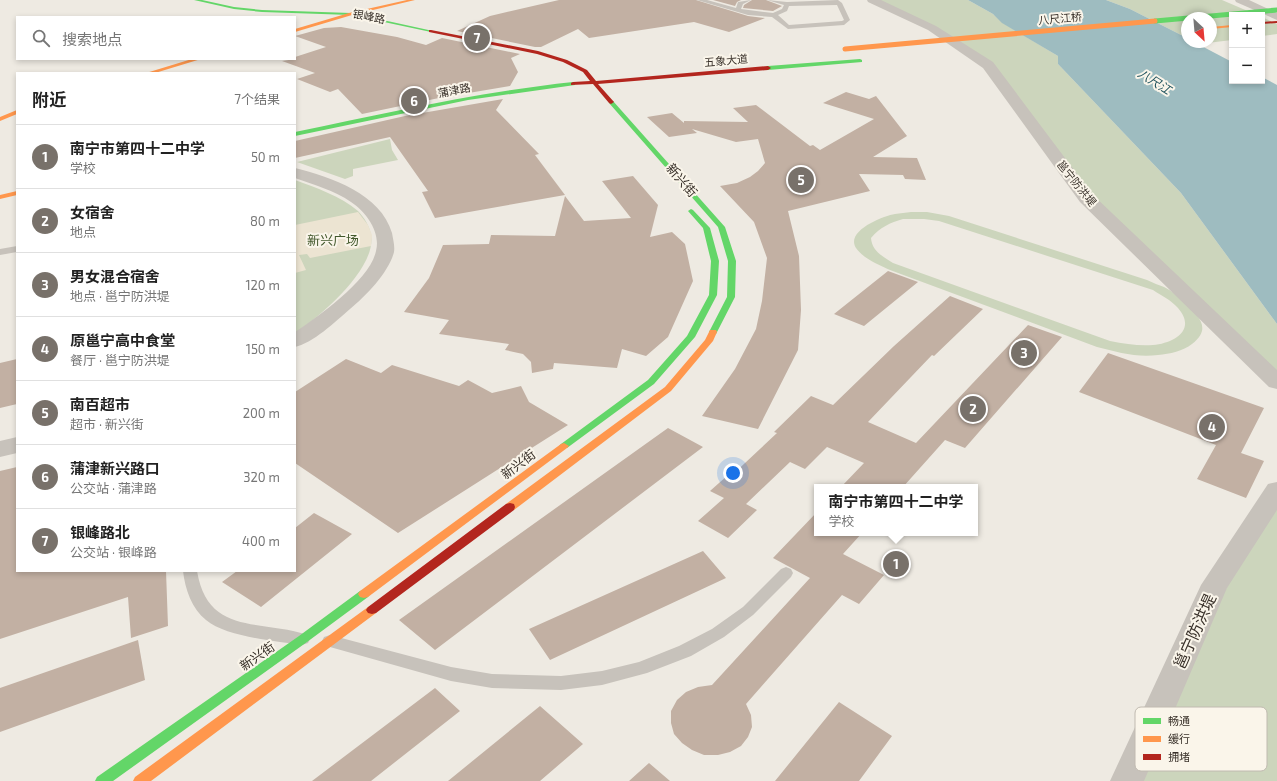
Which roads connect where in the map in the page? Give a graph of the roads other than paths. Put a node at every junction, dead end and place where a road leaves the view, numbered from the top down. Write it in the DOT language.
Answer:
graph roads {
  1 [pos="196,0"];
  2 [pos="413,0"];
  3 [pos="700,0"];
  4 [pos="748,0"];
  5 [pos="770,0"];
  6 [pos="872,0"];
  7 [pos="1240,0"];
  8 [pos="1274,0"];
  9 [pos="210,2"];
  10 [pos="837,2"];
  11 [pos="787,4"];
  12 [pos="1277,8"];
  13 [pos="738,10"];
  14 [pos="322,14"];
  15 [pos="351,14"];
  16 [pos="774,15"];
  17 [pos="1277,17"];
  18 [pos="330,20"];
  19 [pos="1277,22"];
  20 [pos="1265,23"];
  21 [pos="349,24"];
  22 [pos="1229,26"];
  23 [pos="1217,27"];
  24 [pos="296,31"];
  25 [pos="423,39"];
  26 [pos="841,50"];
  27 [pos="985,50"];
  28 [pos="954,52"];
  29 [pos="522,59"];
  30 [pos="194,60"];
  31 [pos="864,61"];
  32 [pos="589,70"];
  33 [pos="152,72"];
  34 [pos="555,76"];
  35 [pos="594,83"];
  36 [pos="584,87"];
  37 [pos="16,112"];
  38 [pos="0,119"];
  39 [pos="296,127"];
  40 [pos="296,134"];
  41 [pos="296,173"];
  42 [pos="16,186"];
  43 [pos="0,190"];
  44 [pos="16,193"];
  45 [pos="0,197"];
  46 [pos="685,204"];
  47 [pos="16,249"];
  48 [pos="0,252"];
  49 [pos="296,340"];
  50 [pos="1277,382"];
  51 [pos="16,445"];
  52 [pos="0,449"];
  53 [pos="1277,490"];
  54 [pos="190,572"];
  55 [pos="786,573"];
  56 [pos="303,639"];
  57 [pos="330,642"];
  58 [pos="1160,707"];
  59 [pos="1135,763"];
  60 [pos="102,781"];
  61 [pos="140,781"];
  62 [pos="1127,781"];
  1 -- 9 [label="main road"];
  2 -- 15 [label="main road"];
  3 -- 13 [label="lane"];
  4 -- 13 [label="lane"];
  5 -- 11 [label="lane"];
  6 -- 50 [label="street, 邕宁防洪堤"];
  7 -- 17 [label="street"];
  8 -- 12 [label="street"];
  9 -- 14 [label="main road"];
  10 -- 11 [label="lane"];
  10 -- 16 [label="lane"];
  11 -- 16 [label="lane"];
  12 -- 26 [label="main road, 八尺江桥, bridge"];
  13 -- 16 [label="lane"];
  14 -- 15 [label="main road, 银峰路"];
  14 -- 18 [label="main road, 银峰路"];
  15 -- 18 [label="main road"];
  15 -- 32 [label="main road, 银峰路"];
  18 -- 21 [label="main road, 银峰路"];
  18 -- 24 [label="main road"];
  19 -- 20 [label="main road"];
  22 -- 23 [label="main road"];
  25 -- 29 [label="main road"];
  27 -- 28 [label="main road"];
  30 -- 33 [label="main road"];
  31 -- 35 [label="main road, 五象大道"];
  32 -- 35 [label="main road, 新兴街"];
  32 -- 36 [label="main road"];
  34 -- 39 [label="main road, 蒲津路"];
  35 -- 36 [label="main road, 蒲津路"];
  35 -- 57 [label="main road, 新兴街"];
  36 -- 40 [label="main road, 蒲津路"];
  37 -- 38 [label="main road"];
  41 -- 49 [label="street"];
  42 -- 43 [label="main road"];
  44 -- 45 [label="main road"];
  46 -- 56 [label="main road, 新兴街"];
  47 -- 48 [label="lane"];
  51 -- 52 [label="street"];
  53 -- 58 [label="street, 邕宁防洪堤"];
  54 -- 56 [label="lane"];
  55 -- 57 [label="lane"];
  56 -- 57 [label="lane"];
  56 -- 60 [label="main road, 新兴街"];
  57 -- 61 [label="main road, 新兴街"];
  59 -- 62 [label="street, 邕宁防洪堤"];
}
